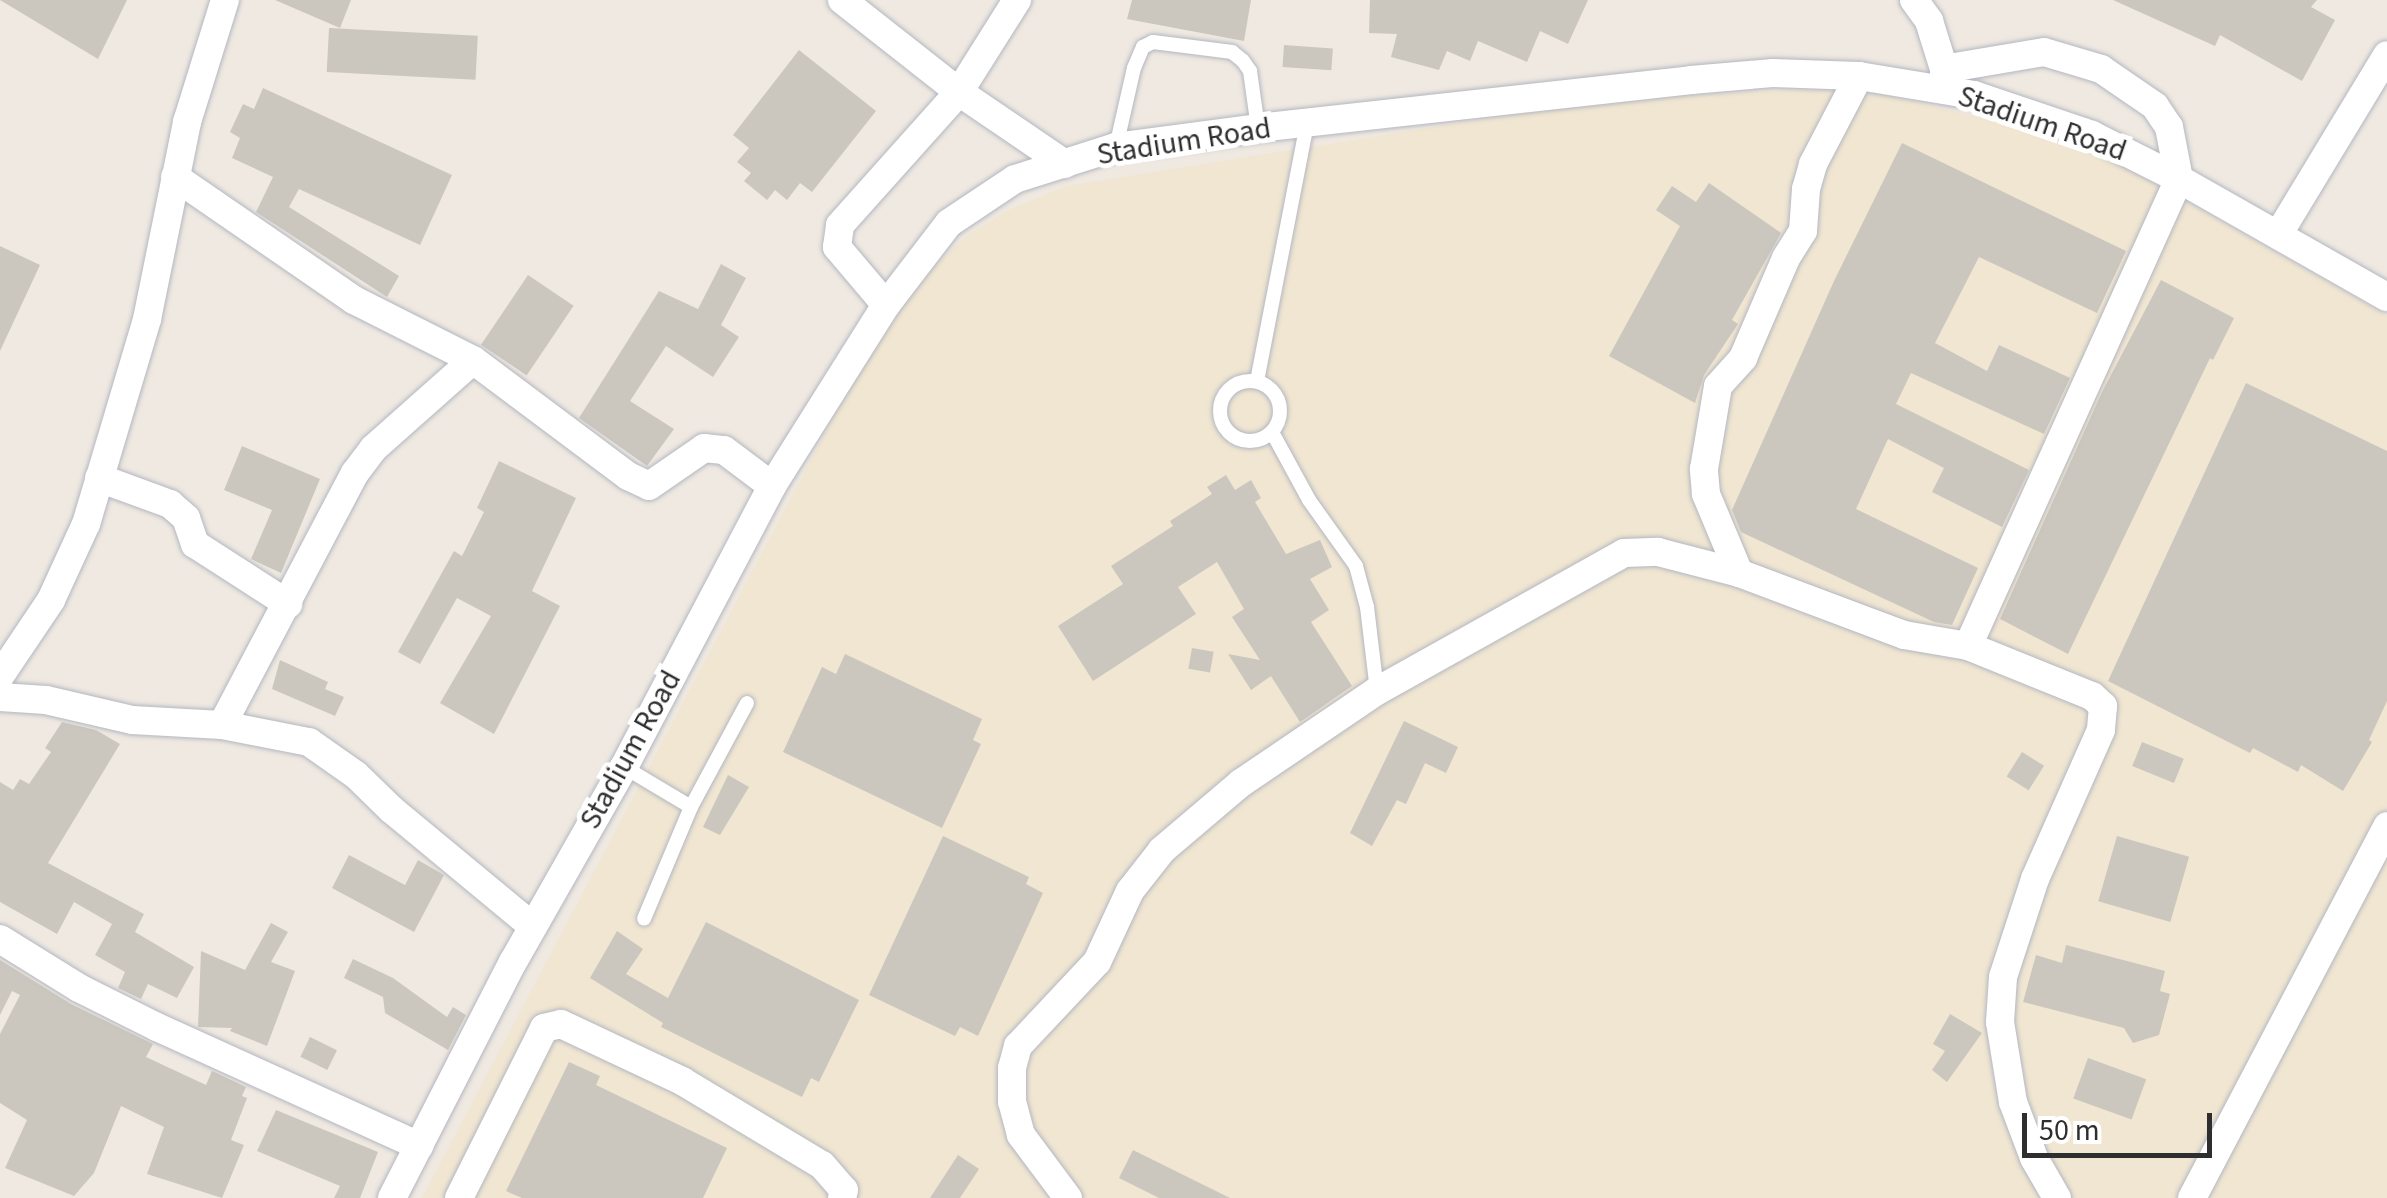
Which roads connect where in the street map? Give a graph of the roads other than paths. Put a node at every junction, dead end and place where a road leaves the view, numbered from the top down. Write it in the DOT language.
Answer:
graph roads {
  1 [pos="225,0"];
  2 [pos="842,0"];
  3 [pos="1018,0"];
  4 [pos="1914,0"];
  5 [pos="2387,55"];
  6 [pos="1859,76"];
  7 [pos="1944,79"];
  8 [pos="960,92"];
  9 [pos="1307,124"];
  10 [pos="1258,128"];
  11 [pos="1116,148"];
  12 [pos="1065,164"];
  13 [pos="175,177"];
  14 [pos="2179,179"];
  15 [pos="2278,235"];
  16 [pos="2387,297"];
  17 [pos="886,305"];
  18 [pos="473,360"];
  19 [pos="1257,382"];
  20 [pos="1272,432"];
  21 [pos="100,478"];
  22 [pos="772,486"];
  23 [pos="1738,573"];
  24 [pos="288,604"];
  25 [pos="1968,646"];
  26 [pos="2,668"];
  27 [pos="1376,691"];
  28 [pos="0,697"];
  29 [pos="747,703"];
  30 [pos="222,724"];
  31 [pos="624,768"];
  32 [pos="691,807"];
  33 [pos="2387,826"];
  34 [pos="644,919"];
  35 [pos="532,926"];
  36 [pos="0,938"];
  37 [pos="418,1146"];
  38 [pos="392,1198"];
  39 [pos="459,1198"];
  40 [pos="842,1198"];
  41 [pos="1068,1198"];
  42 [pos="2057,1198"];
  43 [pos="2192,1198"];
  1 -- 13 [label="street"];
  2 -- 8 [label="street"];
  3 -- 8 [label="street"];
  4 -- 7 [label="street"];
  5 -- 15 [label="street"];
  6 -- 7 [label="street, Stadium Road"];
  6 -- 9 [label="street, Stadium Road"];
  6 -- 23 [label="street"];
  7 -- 14 [label="street, Stadium Road"];
  7 -- 14 [label="street"];
  8 -- 12 [label="street"];
  8 -- 17 [label="street"];
  9 -- 10 [label="street, Stadium Road"];
  9 -- 19 [label="lane"];
  10 -- 11 [label="street, Stadium Road"];
  10 -- 11 [label="lane"];
  11 -- 12 [label="street, Stadium Road"];
  12 -- 17 [label="street, Stadium Road"];
  13 -- 18 [label="street"];
  13 -- 21 [label="street"];
  14 -- 15 [label="street, Stadium Road"];
  14 -- 25 [label="street"];
  15 -- 16 [label="street, Stadium Road"];
  17 -- 22 [label="street, Stadium Road"];
  18 -- 22 [label="street"];
  18 -- 24 [label="street"];
  19 -- 20 [label="lane"];
  19 -- 20 [label="lane"];
  20 -- 27 [label="lane"];
  21 -- 24 [label="street"];
  21 -- 26 [label="street"];
  22 -- 31 [label="street, Stadium Road"];
  23 -- 25 [label="street"];
  23 -- 27 [label="street"];
  24 -- 30 [label="street"];
  25 -- 42 [label="street"];
  27 -- 41 [label="street"];
  28 -- 30 [label="street"];
  29 -- 32 [label="lane"];
  30 -- 35 [label="street"];
  31 -- 32 [label="lane"];
  31 -- 35 [label="street, Stadium Road"];
  32 -- 34 [label="lane"];
  33 -- 43 [label="street"];
  35 -- 37 [label="street, Stadium Road"];
  36 -- 37 [label="street"];
  37 -- 38 [label="street, Stadium Road"];
  39 -- 40 [label="street"];
}
